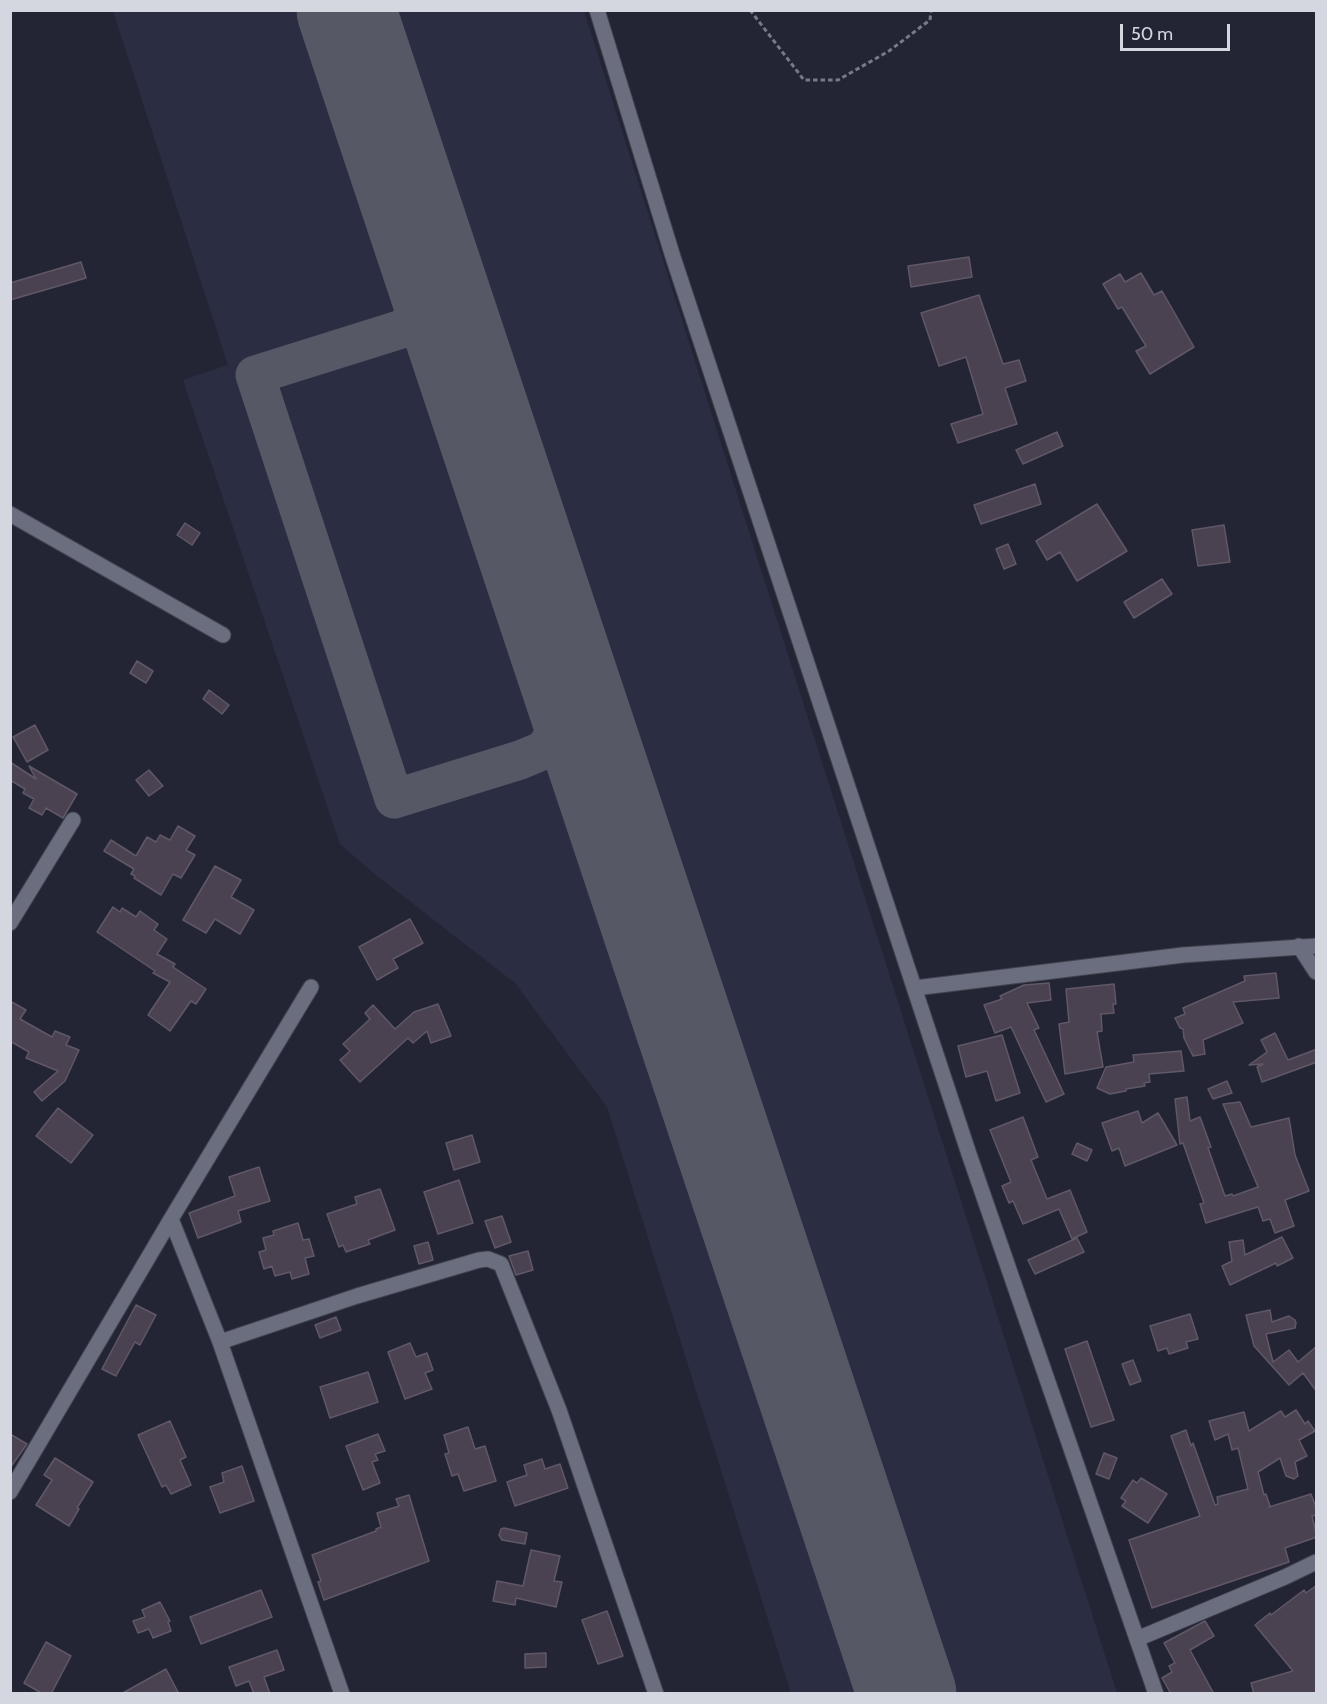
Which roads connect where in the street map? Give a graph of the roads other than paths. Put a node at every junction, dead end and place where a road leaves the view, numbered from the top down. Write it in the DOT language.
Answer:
graph roads {
  1 [pos="597,10"];
  2 [pos="10,514"];
  3 [pos="223,635"];
  4 [pos="74,820"];
  5 [pos="10,923"];
  6 [pos="1299,946"];
  7 [pos="1317,946"];
  8 [pos="1317,972"];
  9 [pos="311,987"];
  10 [pos="915,988"];
  11 [pos="171,1219"];
  12 [pos="220,1342"];
  13 [pos="10,1492"];
  14 [pos="1317,1562"];
  15 [pos="1137,1639"];
  16 [pos="342,1694"];
  17 [pos="657,1694"];
  18 [pos="1156,1694"];
  1 -- 10 [label="street"];
  2 -- 3 [label="street"];
  4 -- 5 [label="street"];
  6 -- 7 [label="street"];
  6 -- 8 [label="street"];
  6 -- 10 [label="street"];
  9 -- 11 [label="street"];
  10 -- 15 [label="street"];
  11 -- 12 [label="street"];
  11 -- 13 [label="street"];
  12 -- 16 [label="street"];
  12 -- 17 [label="street"];
  14 -- 15 [label="street"];
  15 -- 18 [label="street"];
}
